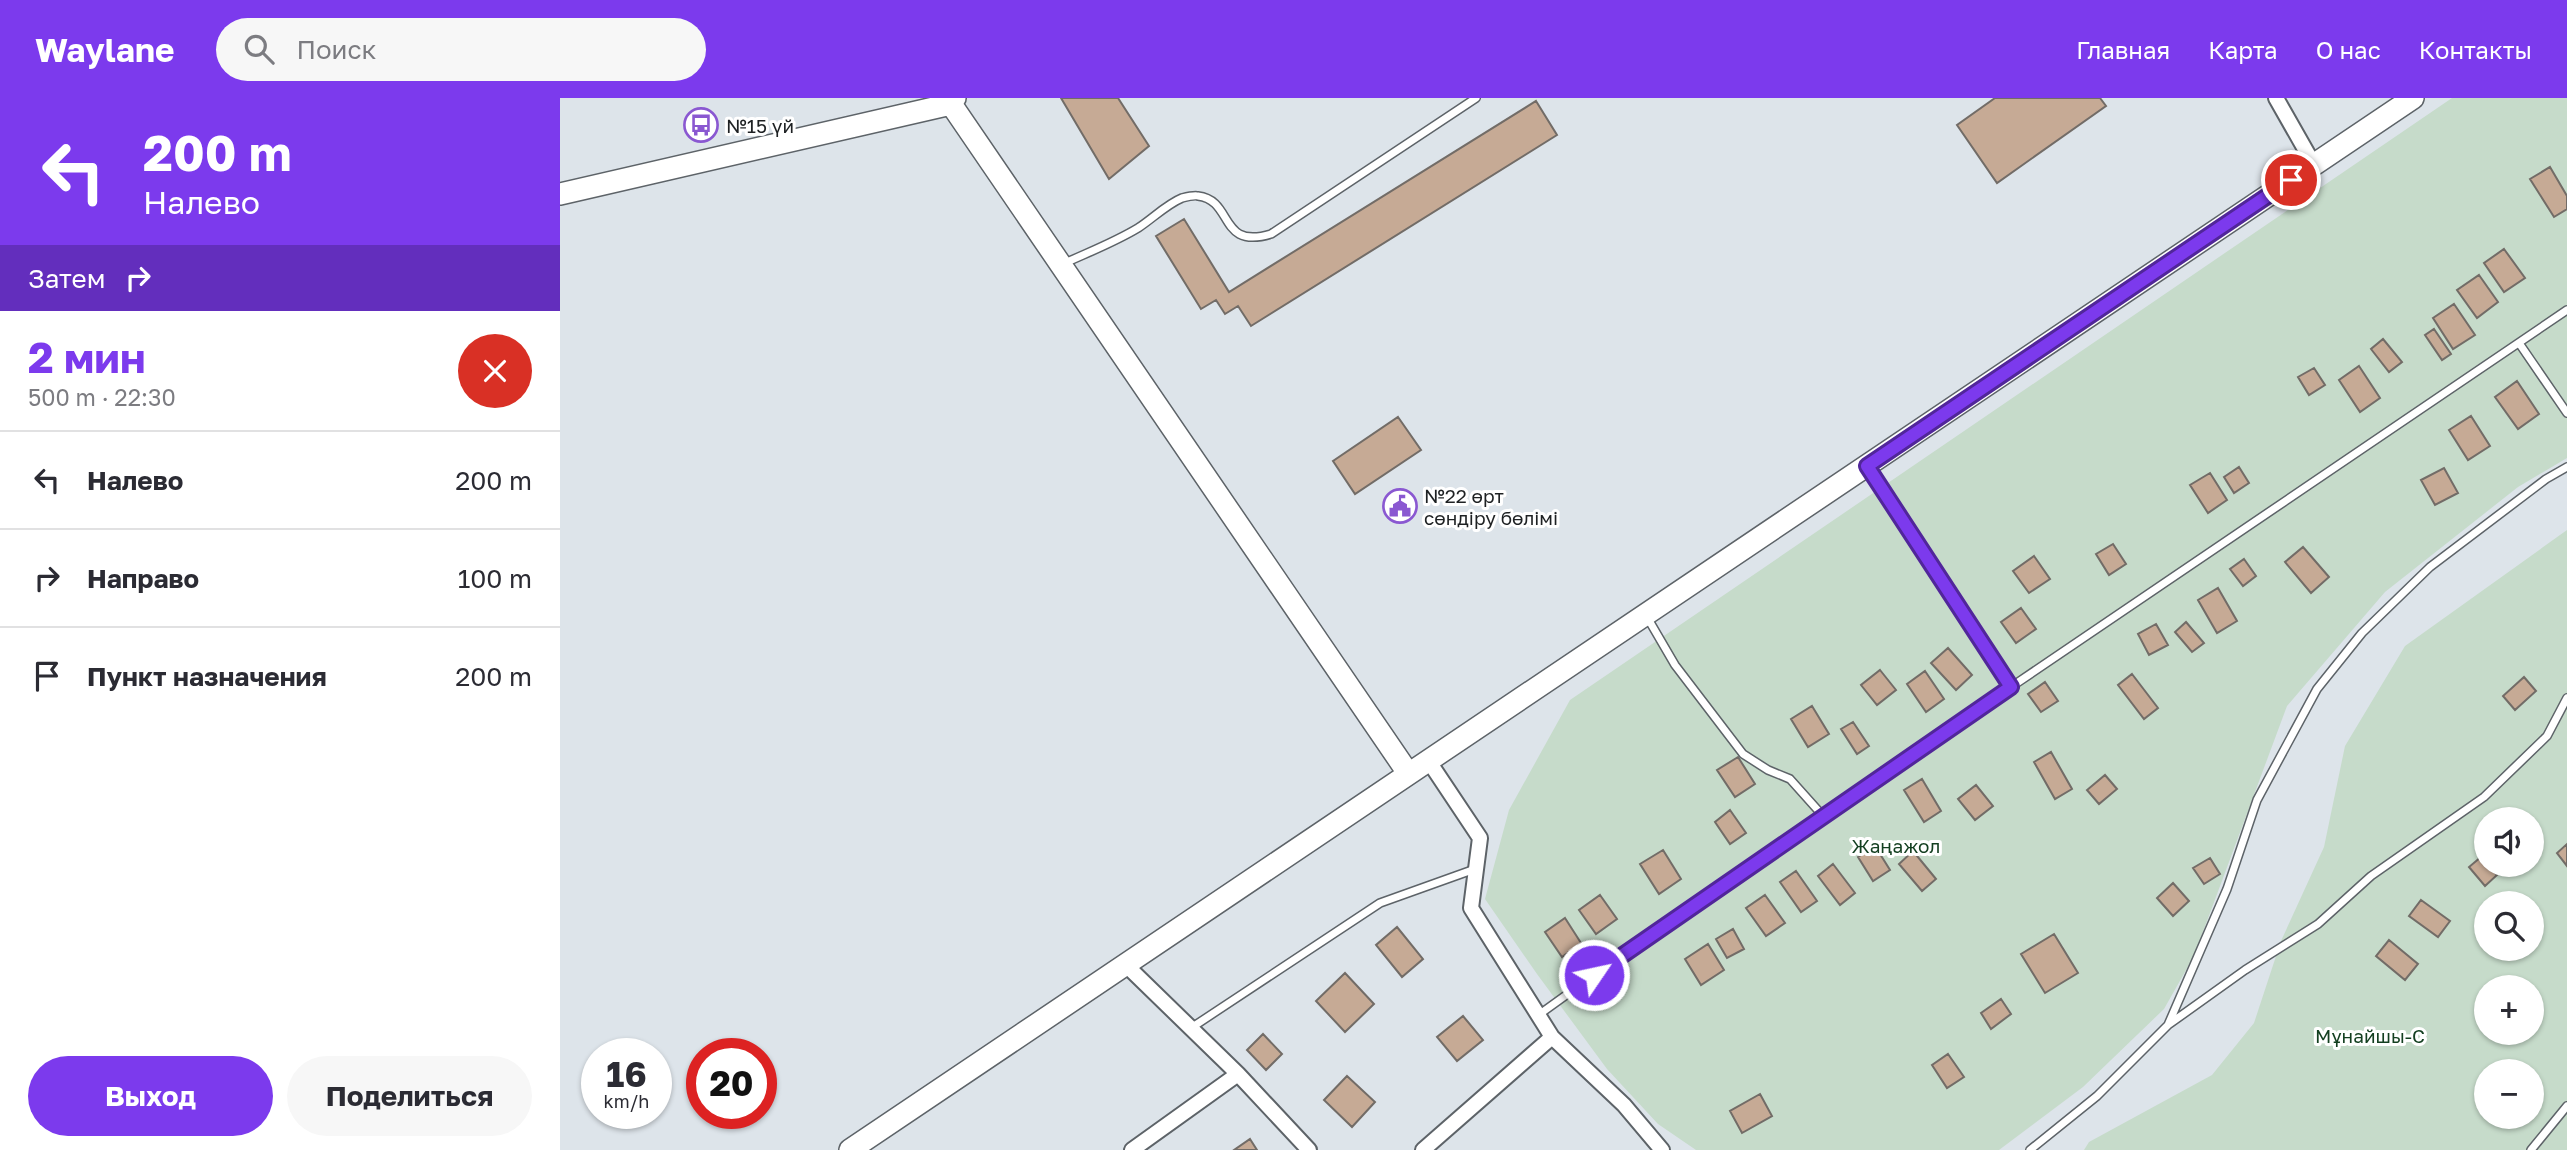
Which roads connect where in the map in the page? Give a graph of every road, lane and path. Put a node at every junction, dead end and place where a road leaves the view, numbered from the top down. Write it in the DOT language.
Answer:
graph roads {
  1 [pos="1476,98"];
  2 [pos="2276,98"];
  3 [pos="2413,98"];
  4 [pos="953,101"];
  5 [pos="2314,165"];
  6 [pos="560,194"];
  7 [pos="1061,265"];
  8 [pos="2567,310"];
  9 [pos="2519,343"];
  10 [pos="2567,413"];
  11 [pos="1867,466"];
  12 [pos="2567,467"];
  13 [pos="1646,615"];
  14 [pos="2011,687"];
  15 [pos="2567,698"];
  16 [pos="1428,760"];
  17 [pos="1408,773"];
  18 [pos="1824,817"];
  19 [pos="1476,869"];
  20 [pos="1127,966"];
  21 [pos="1537,1016"];
  22 [pos="2168,1026"];
  23 [pos="1191,1028"];
  24 [pos="1552,1037"];
  25 [pos="1238,1074"];
  26 [pos="2567,1106"];
  27 [pos="850,1150"];
  28 [pos="1132,1150"];
  29 [pos="1310,1150"];
  30 [pos="1423,1150"];
  31 [pos="1662,1150"];
  32 [pos="2030,1150"];
  33 [pos="2530,1150"];
  1 -- 7 [label="lane"];
  2 -- 5 [label="street"];
  3 -- 5 [label="street"];
  4 -- 6 [label="street"];
  4 -- 7 [label="street"];
  5 -- 11 [label="street"];
  7 -- 17 [label="street"];
  8 -- 9 [label="lane"];
  9 -- 10 [label="lane"];
  9 -- 14 [label="lane"];
  11 -- 13 [label="street"];
  11 -- 14 [label="lane"];
  12 -- 22 [label="lane"];
  13 -- 16 [label="street"];
  13 -- 18 [label="lane"];
  14 -- 18 [label="lane"];
  15 -- 22 [label="lane"];
  16 -- 17 [label="street"];
  16 -- 19 [label="street"];
  17 -- 20 [label="street"];
  18 -- 21 [label="lane"];
  19 -- 21 [label="street"];
  19 -- 23 [label="lane"];
  20 -- 23 [label="street"];
  20 -- 27 [label="street"];
  21 -- 24 [label="street"];
  22 -- 32 [label="lane"];
  23 -- 25 [label="street"];
  24 -- 30 [label="street"];
  24 -- 31 [label="street"];
  25 -- 28 [label="street"];
  25 -- 29 [label="street"];
  26 -- 33 [label="lane"];
}
